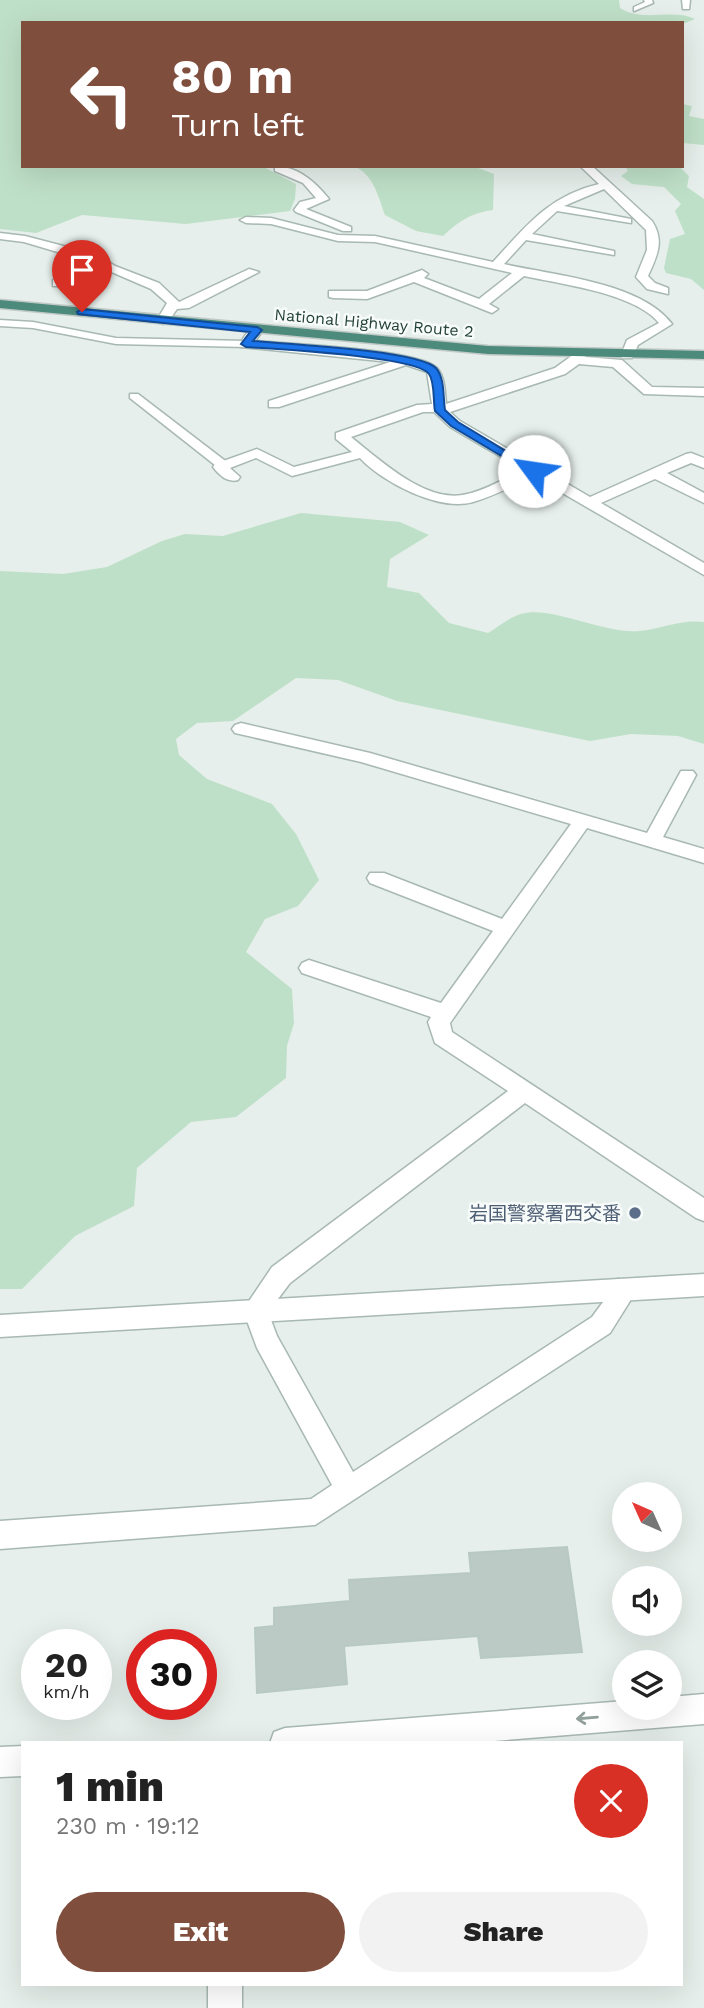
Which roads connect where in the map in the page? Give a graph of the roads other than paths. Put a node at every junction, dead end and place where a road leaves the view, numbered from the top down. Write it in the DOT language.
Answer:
graph roads {
  1 [pos="648,0"];
  2 [pos="637,9"];
  3 [pos="587,168"];
  4 [pos="279,169"];
  5 [pos="605,186"];
  6 [pos="552,207"];
  7 [pos="246,220"];
  8 [pos="627,221"];
  9 [pos="0,236"];
  10 [pos="524,236"];
  11 [pos="375,239"];
  12 [pos="610,253"];
  13 [pos="100,262"];
  14 [pos="496,266"];
  15 [pos="522,271"];
  16 [pos="253,272"];
  17 [pos="57,283"];
  18 [pos="664,291"];
  19 [pos="333,295"];
  20 [pos="0,304"];
  21 [pos="173,306"];
  22 [pos="163,320"];
  23 [pos="0,323"];
  24 [pos="257,330"];
  25 [pos="246,344"];
  26 [pos="627,355"];
  27 [pos="704,355"];
  28 [pos="579,357"];
  29 [pos="406,360"];
  30 [pos="682,391"];
  31 [pos="704,392"];
  32 [pos="134,396"];
  33 [pos="274,404"];
  34 [pos="704,406"];
  35 [pos="439,409"];
  36 [pos="363,453"];
  37 [pos="704,464"];
  38 [pos="229,471"];
  39 [pos="534,471"];
  40 [pos="655,473"];
  41 [pos="704,499"];
  42 [pos="589,503"];
  43 [pos="704,570"];
  44 [pos="242,729"];
  45 [pos="687,775"];
  46 [pos="582,822"];
  47 [pos="651,842"];
  48 [pos="704,856"];
  49 [pos="377,878"];
  50 [pos="506,928"];
  51 [pos="309,968"];
  52 [pos="445,1013"];
  53 [pos="523,1092"];
  54 [pos="704,1211"];
  55 [pos="704,1285"];
  56 [pos="618,1290"];
  57 [pos="255,1310"];
  58 [pos="0,1326"];
  59 [pos="349,1490"];
  60 [pos="0,1535"];
  61 [pos="702,1707"];
  62 [pos="308,1741"];
  63 [pos="21,1761"];
  64 [pos="0,1762"];
  65 [pos="225,1986"];
  66 [pos="225,2008"];
  1 -- 2 [label="lane"];
  3 -- 5 [label="street"];
  4 -- 11 [label="street"];
  5 -- 6 [label="street"];
  5 -- 18 [label="street"];
  6 -- 8 [label="street"];
  6 -- 10 [label="street"];
  7 -- 11 [label="street"];
  9 -- 13 [label="street"];
  10 -- 12 [label="street"];
  10 -- 14 [label="street"];
  11 -- 14 [label="street"];
  13 -- 17 [label="street"];
  13 -- 21 [label="street"];
  14 -- 15 [label="street"];
  15 -- 19 [label="street"];
  15 -- 26 [label="street"];
  16 -- 21 [label="street"];
  20 -- 22 [label="highway, National Highway Route 2"];
  21 -- 22 [label="street"];
  22 -- 24 [label="highway, National Highway Route 2"];
  23 -- 25 [label="lane"];
  24 -- 25 [label="street"];
  24 -- 28 [label="highway, National Highway Route 2"];
  25 -- 29 [label="street"];
  26 -- 27 [label="highway, National Highway Route 2"];
  26 -- 28 [label="highway, National Highway Route 2"];
  28 -- 30 [label="street"];
  28 -- 35 [label="street"];
  29 -- 33 [label="street"];
  29 -- 35 [label="street"];
  30 -- 31 [label="street"];
  30 -- 34 [label="street"];
  32 -- 38 [label="lane"];
  35 -- 36 [label="street"];
  35 -- 39 [label="street"];
  36 -- 38 [label="street"];
  36 -- 39 [label="street"];
  37 -- 40 [label="street"];
  39 -- 42 [label="street"];
  40 -- 41 [label="street"];
  40 -- 42 [label="street"];
  42 -- 43 [label="street"];
  44 -- 46 [label="street"];
  45 -- 47 [label="street"];
  46 -- 47 [label="street"];
  46 -- 50 [label="street"];
  47 -- 48 [label="street"];
  49 -- 50 [label="street"];
  50 -- 52 [label="street"];
  51 -- 52 [label="street"];
  52 -- 53 [label="street"];
  53 -- 54 [label="street"];
  53 -- 57 [label="street"];
  55 -- 56 [label="street"];
  56 -- 57 [label="street"];
  56 -- 59 [label="street"];
  57 -- 58 [label="street"];
  57 -- 59 [label="street"];
  59 -- 60 [label="street"];
  61 -- 62 [label="street, one-way"];
  63 -- 64 [label="street"];
  65 -- 66 [label="street"];
}
